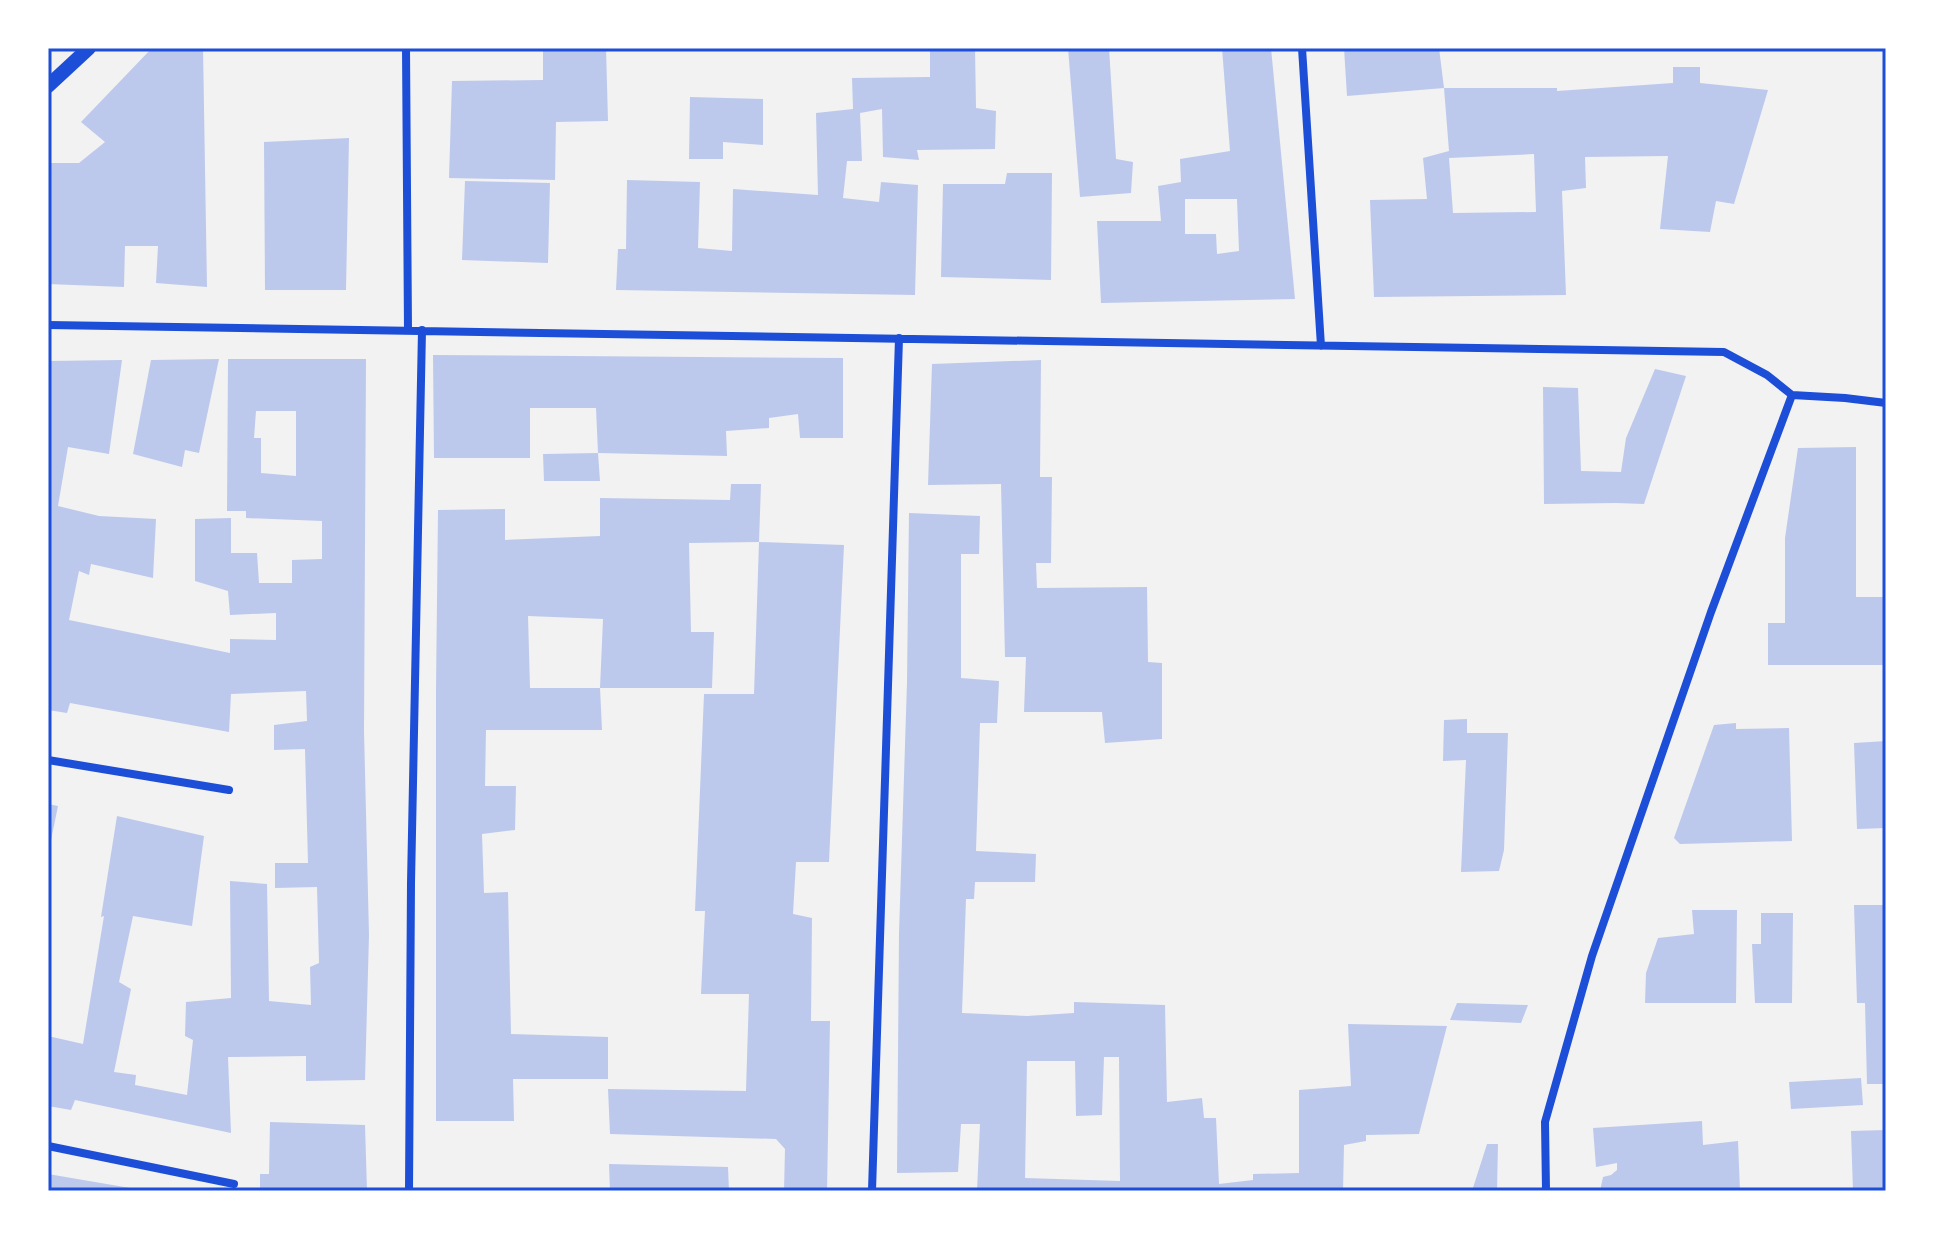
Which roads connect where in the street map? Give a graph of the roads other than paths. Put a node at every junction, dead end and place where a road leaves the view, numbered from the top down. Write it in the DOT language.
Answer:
graph roads {
  1 [pos="89,48"];
  2 [pos="406,48"];
  3 [pos="1302,48"];
  4 [pos="48,86"];
  5 [pos="48,325"];
  6 [pos="408,330"];
  7 [pos="422,330"];
  8 [pos="899,338"];
  9 [pos="1321,346"];
  10 [pos="1792,395"];
  11 [pos="1886,403"];
  12 [pos="48,760"];
  13 [pos="229,790"];
  14 [pos="48,1146"];
  15 [pos="234,1184"];
  16 [pos="409,1191"];
  17 [pos="872,1191"];
  18 [pos="1546,1191"];
  1 -- 4 [label="street"];
  2 -- 6 [label="street"];
  3 -- 9 [label="street"];
  5 -- 6 [label="street"];
  6 -- 7 [label="street"];
  7 -- 8 [label="street"];
  7 -- 16 [label="street"];
  8 -- 9 [label="street"];
  8 -- 17 [label="street"];
  9 -- 10 [label="street"];
  10 -- 11 [label="street"];
  10 -- 18 [label="street"];
  12 -- 13 [label="street"];
  14 -- 15 [label="street"];
}
